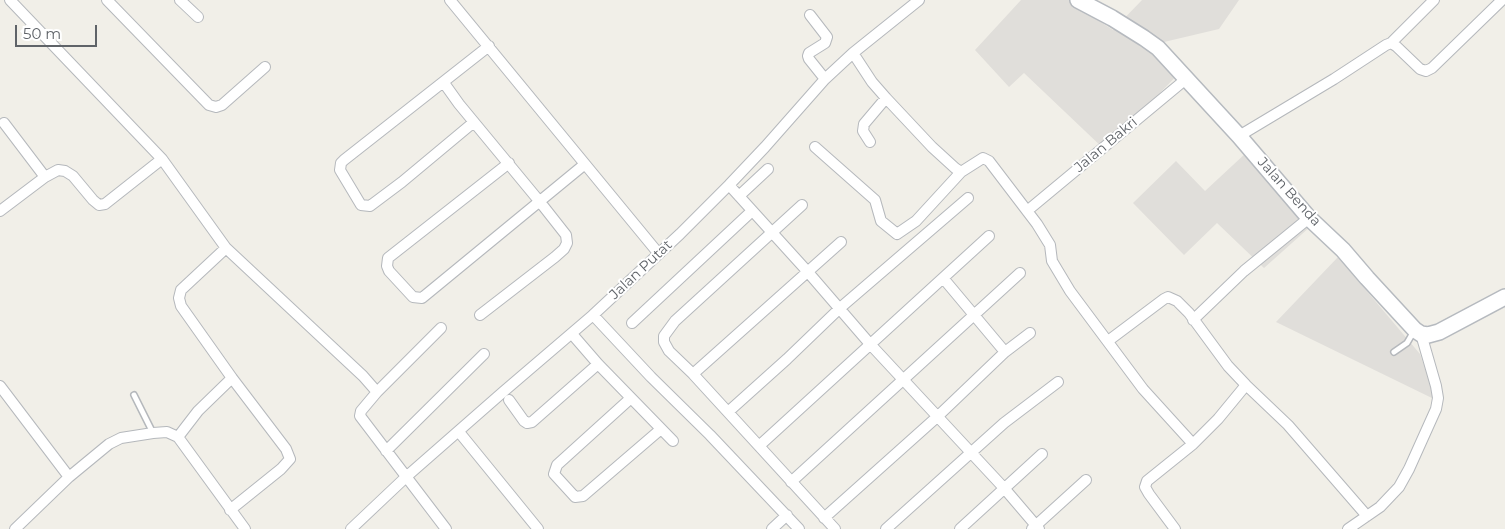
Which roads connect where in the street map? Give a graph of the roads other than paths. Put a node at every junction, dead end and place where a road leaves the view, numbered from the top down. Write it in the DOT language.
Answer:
graph roads {
  1 [pos="10,0"];
  2 [pos="107,0"];
  3 [pos="180,0"];
  4 [pos="450,0"];
  5 [pos="919,0"];
  6 [pos="1078,0"];
  7 [pos="1434,0"];
  8 [pos="1502,0"];
  9 [pos="906,4"];
  10 [pos="810,15"];
  11 [pos="198,17"];
  12 [pos="1391,43"];
  13 [pos="489,46"];
  14 [pos="853,53"];
  15 [pos="265,66"];
  16 [pos="825,79"];
  17 [pos="1186,79"];
  18 [pos="444,83"];
  19 [pos="886,98"];
  20 [pos="474,122"];
  21 [pos="4,124"];
  22 [pos="1238,136"];
  23 [pos="870,142"];
  24 [pos="815,147"];
  25 [pos="162,159"];
  26 [pos="509,163"];
  27 [pos="585,164"];
  28 [pos="768,169"];
  29 [pos="961,172"];
  30 [pos="45,176"];
  31 [pos="729,185"];
  32 [pos="739,196"];
  33 [pos="968,198"];
  34 [pos="540,202"];
  35 [pos="802,205"];
  36 [pos="752,210"];
  37 [pos="0,211"];
  38 [pos="1027,211"];
  39 [pos="1310,218"];
  40 [pos="772,232"];
  41 [pos="989,236"];
  42 [pos="841,242"];
  43 [pos="226,248"];
  44 [pos="659,254"];
  45 [pos="807,271"];
  46 [pos="1020,273"];
  47 [pos="943,278"];
  48 [pos="1505,297"];
  49 [pos="840,308"];
  50 [pos="480,315"];
  51 [pos="593,315"];
  52 [pos="975,315"];
  53 [pos="1193,320"];
  54 [pos="632,322"];
  55 [pos="440,328"];
  56 [pos="1418,332"];
  57 [pos="572,334"];
  58 [pos="1030,334"];
  59 [pos="1108,341"];
  60 [pos="870,344"];
  61 [pos="1005,352"];
  62 [pos="1394,352"];
  63 [pos="484,354"];
  64 [pos="598,364"];
  65 [pos="693,374"];
  66 [pos="232,378"];
  67 [pos="904,380"];
  68 [pos="1058,382"];
  69 [pos="1246,385"];
  70 [pos="0,386"];
  71 [pos="377,392"];
  72 [pos="134,395"];
  73 [pos="631,398"];
  74 [pos="509,400"];
  75 [pos="728,412"];
  76 [pos="937,417"];
  77 [pos="661,429"];
  78 [pos="153,432"];
  79 [pos="459,432"];
  80 [pos="178,437"];
  81 [pos="673,441"];
  82 [pos="1193,444"];
  83 [pos="759,446"];
  84 [pos="386,451"];
  85 [pos="971,453"];
  86 [pos="1042,454"];
  87 [pos="69,477"];
  88 [pos="406,477"];
  89 [pos="1086,480"];
  90 [pos="791,482"];
  91 [pos="1004,488"];
  92 [pos="230,510"];
  93 [pos="787,515"];
  94 [pos="1366,516"];
  95 [pos="824,518"];
  96 [pos="1035,528"];
  97 [pos="15,529"];
  98 [pos="245,529"];
  99 [pos="351,529"];
  100 [pos="446,529"];
  101 [pos="538,529"];
  102 [pos="772,529"];
  103 [pos="799,529"];
  104 [pos="835,529"];
  105 [pos="886,529"];
  106 [pos="960,529"];
  107 [pos="1175,529"];
  108 [pos="1348,529"];
  1 -- 25 [label="street"];
  2 -- 15 [label="street"];
  3 -- 11 [label="street"];
  4 -- 13 [label="street"];
  5 -- 9 [label="street, Jalan Putat"];
  6 -- 17 [label="street, Jalan Benda"];
  7 -- 12 [label="street"];
  8 -- 12 [label="street"];
  9 -- 14 [label="street, Jalan Putat"];
  10 -- 16 [label="street"];
  12 -- 22 [label="street"];
  13 -- 18 [label="street"];
  13 -- 27 [label="street"];
  14 -- 16 [label="street, Jalan Putat"];
  14 -- 19 [label="street"];
  16 -- 31 [label="street, Jalan Putat"];
  17 -- 22 [label="street, Jalan Benda"];
  17 -- 38 [label="street, Jalan Bakri"];
  18 -- 20 [label="street"];
  18 -- 20 [label="street"];
  19 -- 23 [label="street"];
  19 -- 29 [label="street"];
  20 -- 26 [label="street"];
  21 -- 30 [label="street"];
  22 -- 39 [label="street, Jalan Benda"];
  24 -- 29 [label="street"];
  25 -- 30 [label="street"];
  25 -- 43 [label="street"];
  26 -- 34 [label="street"];
  26 -- 34 [label="street"];
  27 -- 34 [label="street"];
  27 -- 44 [label="street"];
  28 -- 32 [label="street"];
  29 -- 38 [label="street"];
  30 -- 37 [label="street"];
  31 -- 32 [label="street"];
  31 -- 44 [label="street, Jalan Putat"];
  32 -- 36 [label="street"];
  33 -- 49 [label="street"];
  34 -- 50 [label="street"];
  35 -- 40 [label="street"];
  36 -- 40 [label="street"];
  36 -- 54 [label="street"];
  38 -- 59 [label="street"];
  39 -- 53 [label="street"];
  39 -- 56 [label="street, Jalan Benda"];
  40 -- 45 [label="street"];
  40 -- 65 [label="street"];
  41 -- 47 [label="street"];
  42 -- 45 [label="street"];
  43 -- 66 [label="street"];
  43 -- 71 [label="street"];
  44 -- 51 [label="street, Jalan Putat"];
  45 -- 49 [label="street"];
  45 -- 65 [label="street"];
  46 -- 52 [label="street"];
  47 -- 52 [label="street"];
  47 -- 60 [label="street"];
  48 -- 56 [label="street"];
  49 -- 60 [label="street"];
  49 -- 75 [label="street"];
  51 -- 57 [label="street, Jalan Putat"];
  51 -- 93 [label="street"];
  52 -- 61 [label="street"];
  52 -- 67 [label="street"];
  53 -- 59 [label="street"];
  53 -- 69 [label="street"];
  55 -- 71 [label="street"];
  56 -- 62 [label="lane"];
  56 -- 94 [label="street"];
  57 -- 64 [label="street"];
  57 -- 79 [label="street, Jalan Putat"];
  58 -- 61 [label="street"];
  59 -- 82 [label="street"];
  60 -- 67 [label="street"];
  60 -- 83 [label="street"];
  61 -- 76 [label="street"];
  63 -- 84 [label="street"];
  64 -- 73 [label="street"];
  64 -- 74 [label="street"];
  65 -- 75 [label="street"];
  66 -- 80 [label="street"];
  66 -- 92 [label="street"];
  67 -- 76 [label="street"];
  67 -- 90 [label="street"];
  68 -- 85 [label="street"];
  69 -- 82 [label="street"];
  69 -- 94 [label="street"];
  70 -- 87 [label="street"];
  71 -- 84 [label="street"];
  72 -- 78 [label="lane"];
  73 -- 77 [label="street"];
  73 -- 77 [label="street"];
  75 -- 83 [label="street"];
  76 -- 85 [label="street"];
  76 -- 95 [label="street"];
  77 -- 81 [label="street"];
  78 -- 80 [label="street"];
  78 -- 87 [label="street"];
  79 -- 88 [label="street, Jalan Putat"];
  79 -- 101 [label="street"];
  80 -- 92 [label="street"];
  82 -- 107 [label="street"];
  83 -- 90 [label="street"];
  84 -- 88 [label="street"];
  85 -- 91 [label="street"];
  85 -- 105 [label="street"];
  86 -- 91 [label="street"];
  87 -- 97 [label="street"];
  88 -- 99 [label="street, Jalan Putat"];
  88 -- 100 [label="street"];
  89 -- 96 [label="street"];
  90 -- 95 [label="street"];
  91 -- 96 [label="street"];
  91 -- 106 [label="street"];
  92 -- 98 [label="street"];
  93 -- 102 [label="street"];
  93 -- 103 [label="street"];
  94 -- 108 [label="street"];
  95 -- 104 [label="street"];
}
